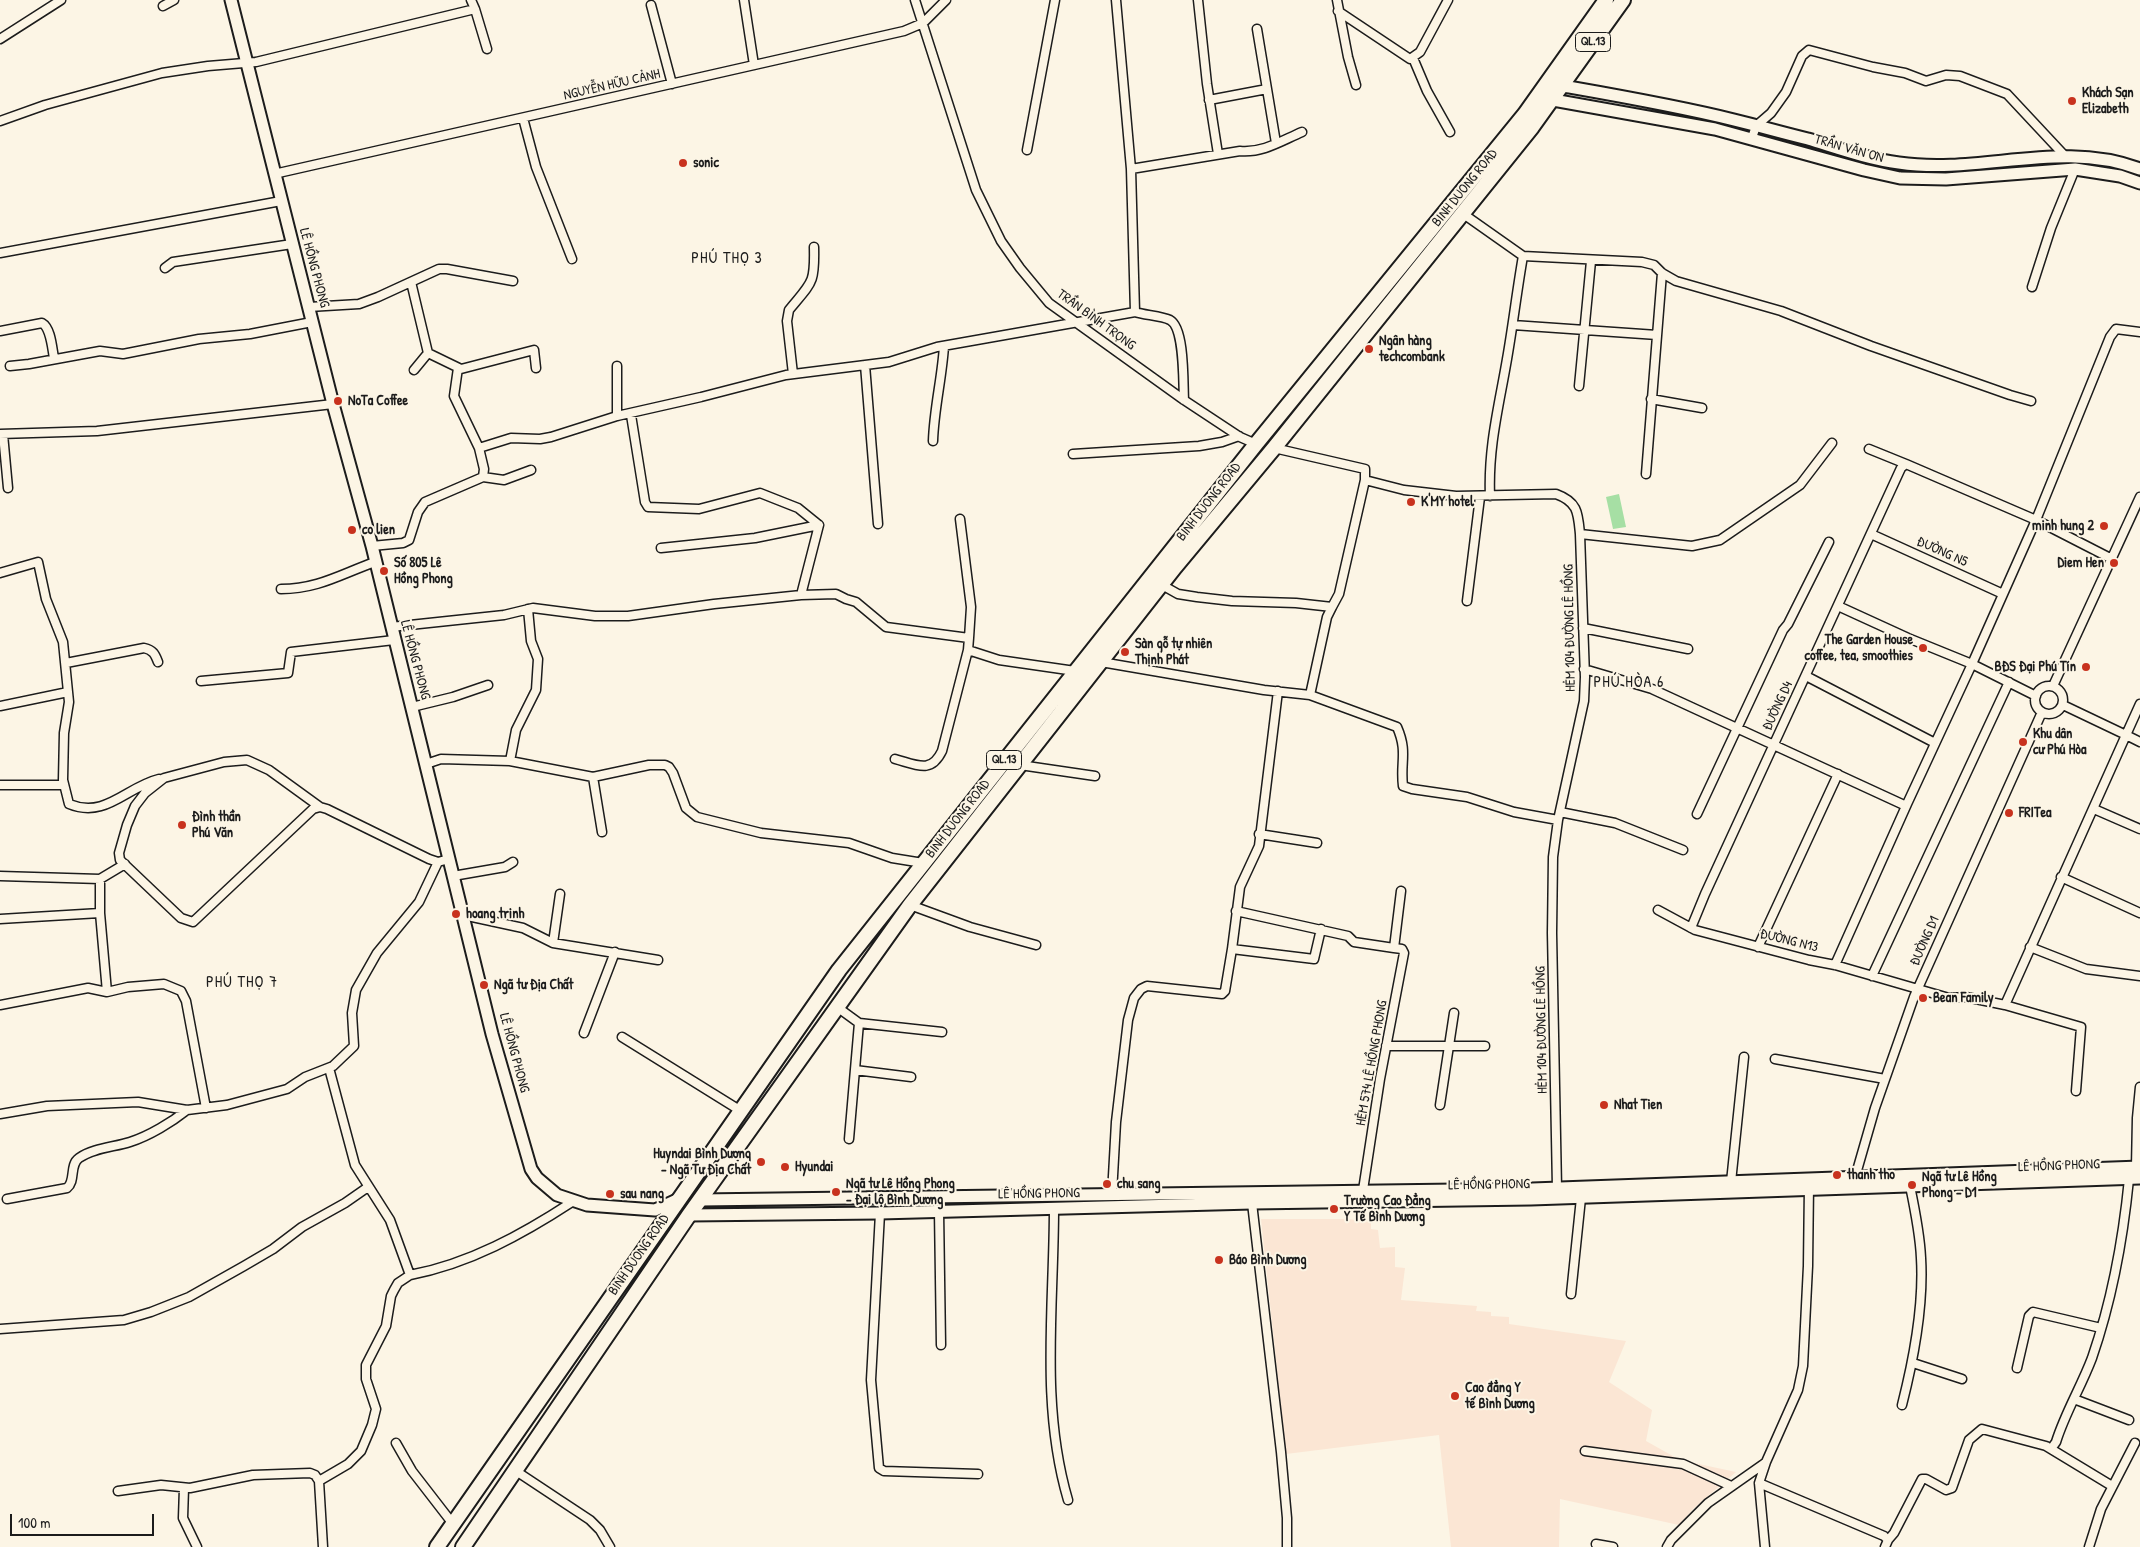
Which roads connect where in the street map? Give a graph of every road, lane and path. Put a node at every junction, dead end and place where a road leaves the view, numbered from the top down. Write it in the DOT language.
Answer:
graph roads {
  1 [pos="61,0"];
  2 [pos="174,0"];
  3 [pos="231,0"];
  4 [pos="471,0"];
  5 [pos="744,0"];
  6 [pos="915,0"];
  7 [pos="946,0"];
  8 [pos="1055,0"];
  9 [pos="1116,0"];
  10 [pos="1198,0"];
  11 [pos="1337,0"];
  12 [pos="1448,0"];
  13 [pos="1606,0"];
  14 [pos="1624,0"];
  15 [pos="651,5"];
  16 [pos="163,6"];
  17 [pos="475,9"];
  18 [pos="1338,11"];
  19 [pos="923,23"];
  20 [pos="1257,29"];
  21 [pos="0,39"];
  22 [pos="487,49"];
  23 [pos="1413,58"];
  24 [pos="246,62"];
  25 [pos="754,65"];
  26 [pos="672,84"];
  27 [pos="1356,84"];
  28 [pos="1563,86"];
  29 [pos="1267,89"];
  30 [pos="1209,100"];
  31 [pos="1553,100"];
  32 [pos="523,118"];
  33 [pos="0,121"];
  34 [pos="1756,126"];
  35 [pos="1302,132"];
  36 [pos="1450,132"];
  37 [pos="1752,138"];
  38 [pos="1276,143"];
  39 [pos="1027,150"];
  40 [pos="1218,154"];
  41 [pos="2064,155"];
  42 [pos="1131,169"];
  43 [pos="2075,169"];
  44 [pos="2140,169"];
  45 [pos="274,174"];
  46 [pos="2140,182"];
  47 [pos="281,201"];
  48 [pos="1462,213"];
  49 [pos="292,244"];
  50 [pos="814,247"];
  51 [pos="0,253"];
  52 [pos="1523,256"];
  53 [pos="572,259"];
  54 [pos="1590,260"];
  55 [pos="166,268"];
  56 [pos="1662,273"];
  57 [pos="513,281"];
  58 [pos="411,282"];
  59 [pos="2032,287"];
  60 [pos="308,307"];
  61 [pos="1135,312"];
  62 [pos="312,322"];
  63 [pos="1078,324"];
  64 [pos="1513,325"];
  65 [pos="1584,330"];
  66 [pos="0,331"];
  67 [pos="2140,332"];
  68 [pos="1657,335"];
  69 [pos="944,346"];
  70 [pos="428,353"];
  71 [pos="54,358"];
  72 [pos="865,365"];
  73 [pos="10,366"];
  74 [pos="617,366"];
  75 [pos="458,368"];
  76 [pos="536,368"];
  77 [pos="414,370"];
  78 [pos="793,374"];
  79 [pos="1579,386"];
  80 [pos="1651,399"];
  81 [pos="1184,400"];
  82 [pos="2031,401"];
  83 [pos="333,404"];
  84 [pos="1702,408"];
  85 [pos="631,415"];
  86 [pos="617,416"];
  87 [pos="2,434"];
  88 [pos="1239,436"];
  89 [pos="933,441"];
  90 [pos="1832,443"];
  91 [pos="1256,444"];
  92 [pos="479,448"];
  93 [pos="1274,448"];
  94 [pos="1869,449"];
  95 [pos="1074,454"];
  96 [pos="1904,466"];
  97 [pos="531,470"];
  98 [pos="1646,474"];
  99 [pos="482,478"];
  100 [pos="1365,480"];
  101 [pos="8,488"];
  102 [pos="1490,496"];
  103 [pos="1480,497"];
  104 [pos="2140,497"];
  105 [pos="960,519"];
  106 [pos="2036,520"];
  107 [pos="878,524"];
  108 [pos="819,525"];
  109 [pos="1580,534"];
  110 [pos="1871,534"];
  111 [pos="1830,542"];
  112 [pos="372,546"];
  113 [pos="661,548"];
  114 [pos="2112,559"];
  115 [pos="376,562"];
  116 [pos="0,573"];
  117 [pos="1162,585"];
  118 [pos="280,589"];
  119 [pos="2003,594"];
  120 [pos="801,595"];
  121 [pos="1467,601"];
  122 [pos="1838,606"];
  123 [pos="1332,608"];
  124 [pos="528,609"];
  125 [pos="391,627"];
  126 [pos="1584,628"];
  127 [pos="969,638"];
  128 [pos="394,640"];
  129 [pos="968,650"];
  130 [pos="1688,650"];
  131 [pos="158,662"];
  132 [pos="1101,662"];
  133 [pos="66,663"];
  134 [pos="1972,664"];
  135 [pos="1584,669"];
  136 [pos="1075,671"];
  137 [pos="1806,676"];
  138 [pos="201,682"];
  139 [pos="2009,682"];
  140 [pos="488,685"];
  141 [pos="2053,686"];
  142 [pos="1278,691"];
  143 [pos="68,692"];
  144 [pos="1310,695"];
  145 [pos="2036,696"];
  146 [pos="2140,704"];
  147 [pos="2063,705"];
  148 [pos="0,706"];
  149 [pos="412,707"];
  150 [pos="2042,712"];
  151 [pos="1737,727"];
  152 [pos="2126,735"];
  153 [pos="2140,742"];
  154 [pos="1935,743"];
  155 [pos="1774,745"];
  156 [pos="896,759"];
  157 [pos="510,760"];
  158 [pos="426,764"];
  159 [pos="1020,765"];
  160 [pos="1838,774"];
  161 [pos="1095,776"];
  162 [pos="593,777"];
  163 [pos="164,778"];
  164 [pos="0,785"];
  165 [pos="64,785"];
  166 [pos="1907,804"];
  167 [pos="320,807"];
  168 [pos="2094,809"];
  169 [pos="1697,814"];
  170 [pos="1559,816"];
  171 [pos="2140,829"];
  172 [pos="602,832"];
  173 [pos="1259,834"];
  174 [pos="1317,843"];
  175 [pos="1683,850"];
  176 [pos="443,860"];
  177 [pos="513,862"];
  178 [pos="923,863"];
  179 [pos="125,864"];
  180 [pos="0,876"];
  181 [pos="452,876"];
  182 [pos="2061,877"];
  183 [pos="100,879"];
  184 [pos="1401,891"];
  185 [pos="560,894"];
  186 [pos="910,904"];
  187 [pos="1658,910"];
  188 [pos="1236,911"];
  189 [pos="100,913"];
  190 [pos="2140,913"];
  191 [pos="463,915"];
  192 [pos="0,919"];
  193 [pos="1691,928"];
  194 [pos="1321,929"];
  195 [pos="553,942"];
  196 [pos="1036,945"];
  197 [pos="1758,947"];
  198 [pos="2030,947"];
  199 [pos="1232,948"];
  200 [pos="1394,948"];
  201 [pos="615,952"];
  202 [pos="658,960"];
  203 [pos="1835,965"];
  204 [pos="1872,976"];
  205 [pos="2140,976"];
  206 [pos="1918,990"];
  207 [pos="107,992"];
  208 [pos="0,1005"];
  209 [pos="2005,1005"];
  210 [pos="837,1007"];
  211 [pos="1454,1013"];
  212 [pos="859,1023"];
  213 [pos="942,1032"];
  214 [pos="584,1033"];
  215 [pos="622,1037"];
  216 [pos="1386,1046"];
  217 [pos="1448,1046"];
  218 [pos="1485,1046"];
  219 [pos="1744,1057"];
  220 [pos="1775,1059"];
  221 [pos="329,1068"];
  222 [pos="855,1070"];
  223 [pos="911,1077"];
  224 [pos="1885,1079"];
  225 [pos="2140,1087"];
  226 [pos="2076,1092"];
  227 [pos="1440,1105"];
  228 [pos="206,1108"];
  229 [pos="187,1110"];
  230 [pos="740,1111"];
  231 [pos="0,1114"];
  232 [pos="849,1138"];
  233 [pos="2136,1173"];
  234 [pos="1731,1182"];
  235 [pos="1854,1183"];
  236 [pos="1809,1184"];
  237 [pos="368,1186"];
  238 [pos="1910,1186"];
  239 [pos="1363,1190"];
  240 [pos="1557,1193"];
  241 [pos="1112,1194"];
  242 [pos="1580,1198"];
  243 [pos="7,1199"];
  244 [pos="679,1199"];
  245 [pos="700,1200"];
  246 [pos="572,1202"];
  247 [pos="1252,1203"];
  248 [pos="1054,1208"];
  249 [pos="939,1211"];
  250 [pos="660,1213"];
  251 [pos="880,1213"];
  252 [pos="689,1215"];
  253 [pos="410,1275"];
  254 [pos="1571,1294"];
  255 [pos="0,1328"];
  256 [pos="2101,1328"];
  257 [pos="942,1345"];
  258 [pos="1913,1363"];
  259 [pos="2017,1368"];
  260 [pos="1962,1379"];
  261 [pos="2074,1399"];
  262 [pos="1902,1405"];
  263 [pos="2129,1420"];
  264 [pos="396,1443"];
  265 [pos="2135,1443"];
  266 [pos="2051,1449"];
  267 [pos="1585,1451"];
  268 [pos="1766,1462"];
  269 [pos="516,1471"];
  270 [pos="978,1474"];
  271 [pos="319,1481"];
  272 [pos="1759,1483"];
  273 [pos="1731,1486"];
  274 [pos="2112,1486"];
  275 [pos="184,1488"];
  276 [pos="118,1491"];
  277 [pos="1068,1500"];
  278 [pos="453,1524"];
  279 [pos="1596,1544"];
  280 [pos="1887,1544"];
  281 [pos="197,1547"];
  282 [pos="323,1547"];
  283 [pos="437,1547"];
  284 [pos="463,1547"];
  285 [pos="610,1547"];
  286 [pos="1287,1547"];
  287 [pos="1613,1547"];
  288 [pos="1666,1547"];
  289 [pos="1766,1547"];
  290 [pos="2089,1547"];
  1 -- 21 [label="street"];
  2 -- 16 [label="street"];
  3 -- 24 [label="street, LÊ HỒNG PHONG"];
  4 -- 17 [label="street"];
  5 -- 25 [label="street"];
  6 -- 19 [label="street, TRẦN BÌNH TRỌNG"];
  7 -- 19 [label="street, NGUYỄN HỮU CẢNH"];
  8 -- 39 [label="street"];
  9 -- 42 [label="street"];
  10 -- 30 [label="street"];
  11 -- 18 [label="street"];
  12 -- 23 [label="street"];
  13 -- 91 [label="highway, BINH DUONG ROAD / QL.13"];
  14 -- 28 [label="highway, BINH DUONG ROAD / QL.13"];
  15 -- 26 [label="street"];
  17 -- 22 [label="street"];
  17 -- 24 [label="street"];
  18 -- 23 [label="street"];
  18 -- 27 [label="street"];
  19 -- 25 [label="street, NGUYỄN HỮU CẢNH"];
  19 -- 63 [label="street, TRẦN BÌNH TRỌNG"];
  20 -- 29 [label="street"];
  23 -- 36 [label="street"];
  24 -- 33 [label="street"];
  24 -- 45 [label="street, LÊ HỒNG PHONG"];
  25 -- 26 [label="street, NGUYỄN HỮU CẢNH"];
  26 -- 32 [label="street, NGUYỄN HỮU CẢNH"];
  28 -- 31 [label="highway, BINH DUONG ROAD / QL.13"];
  28 -- 34 [label="street, TRẦN VĂN ƠN"];
  29 -- 30 [label="street"];
  29 -- 38 [label="street"];
  30 -- 40 [label="street"];
  31 -- 37 [label="street, TRẦN VĂN ƠN"];
  31 -- 48 [label="highway, BINH DUONG ROAD / QL.13"];
  32 -- 45 [label="street, NGUYỄN HỮU CẢNH"];
  32 -- 53 [label="street"];
  34 -- 37 [label="street"];
  34 -- 41 [label="street, TRẦN VĂN ƠN"];
  34 -- 41 [label="street"];
  35 -- 38 [label="street"];
  37 -- 43 [label="street, TRẦN VĂN ƠN"];
  38 -- 40 [label="street"];
  40 -- 42 [label="street"];
  41 -- 44 [label="street, TRẦN VĂN ƠN"];
  42 -- 61 [label="street"];
  43 -- 46 [label="street, TRẦN VĂN ƠN"];
  43 -- 59 [label="street"];
  45 -- 47 [label="street, LÊ HỒNG PHONG"];
  47 -- 49 [label="street, LÊ HỒNG PHONG"];
  47 -- 51 [label="street"];
  48 -- 52 [label="street"];
  48 -- 93 [label="highway, BINH DUONG ROAD / QL.13"];
  49 -- 55 [label="street"];
  49 -- 60 [label="street, LÊ HỒNG PHONG"];
  50 -- 78 [label="street"];
  52 -- 54 [label="street"];
  52 -- 64 [label="street"];
  54 -- 56 [label="street"];
  54 -- 65 [label="street"];
  56 -- 68 [label="street"];
  56 -- 82 [label="street"];
  57 -- 58 [label="street"];
  58 -- 60 [label="street"];
  58 -- 70 [label="street"];
  60 -- 62 [label="street, LÊ HỒNG PHONG"];
  61 -- 63 [label="street"];
  61 -- 81 [label="street"];
  62 -- 71 [label="street"];
  62 -- 83 [label="street, LÊ HỒNG PHONG"];
  63 -- 69 [label="street"];
  63 -- 81 [label="street, TRẦN BÌNH TRỌNG"];
  64 -- 65 [label="street"];
  64 -- 102 [label="street"];
  65 -- 68 [label="street"];
  65 -- 79 [label="street"];
  66 -- 71 [label="street"];
  67 -- 106 [label="street"];
  68 -- 80 [label="street"];
  69 -- 72 [label="street"];
  69 -- 89 [label="street"];
  70 -- 75 [label="street"];
  70 -- 77 [label="street"];
  71 -- 73 [label="street"];
  72 -- 78 [label="street"];
  72 -- 107 [label="street"];
  74 -- 86 [label="street"];
  75 -- 76 [label="street"];
  75 -- 92 [label="street"];
  78 -- 85 [label="street"];
  80 -- 84 [label="street"];
  80 -- 98 [label="street"];
  81 -- 88 [label="street, TRẦN BÌNH TRỌNG"];
  83 -- 87 [label="street"];
  83 -- 112 [label="street, LÊ HỒNG PHONG"];
  85 -- 86 [label="street"];
  85 -- 108 [label="street"];
  86 -- 92 [label="street"];
  87 -- 101 [label="street"];
  88 -- 91 [label="street, TRẦN BÌNH TRỌNG"];
  88 -- 95 [label="street"];
  90 -- 109 [label="street"];
  91 -- 93 [label="highway"];
  91 -- 136 [label="highway, BINH DUONG ROAD / QL.13"];
  92 -- 99 [label="street"];
  93 -- 100 [label="street"];
  93 -- 117 [label="highway, BINH DUONG ROAD / QL.13"];
  94 -- 96 [label="street"];
  96 -- 106 [label="street"];
  96 -- 110 [label="street, ĐƯỜNG D4"];
  97 -- 99 [label="street"];
  99 -- 112 [label="street"];
  100 -- 103 [label="street, HẺM 104 ĐƯỜNG LÊ HỒNG"];
  100 -- 123 [label="street"];
  102 -- 103 [label="street, HẺM 104 ĐƯỜNG LÊ HỒNG"];
  102 -- 109 [label="street, HẺM 104 ĐƯỜNG LÊ HỒNG"];
  103 -- 121 [label="street"];
  104 -- 114 [label="street"];
  105 -- 127 [label="street"];
  106 -- 114 [label="street"];
  106 -- 119 [label="street"];
  108 -- 113 [label="street"];
  108 -- 120 [label="street"];
  109 -- 126 [label="street, HẺM 104 ĐƯỜNG LÊ HỒNG"];
  110 -- 119 [label="street, ĐƯỜNG N5"];
  110 -- 122 [label="street, ĐƯỜNG D4"];
  111 -- 151 [label="street"];
  112 -- 115 [label="street, LÊ HỒNG PHONG"];
  114 -- 141 [label="street"];
  115 -- 118 [label="street"];
  115 -- 125 [label="street, LÊ HỒNG PHONG"];
  116 -- 133 [label="street"];
  117 -- 123 [label="street"];
  117 -- 132 [label="highway, BINH DUONG ROAD / QL.13"];
  119 -- 134 [label="street"];
  120 -- 124 [label="street"];
  120 -- 127 [label="street"];
  122 -- 134 [label="street"];
  122 -- 137 [label="street, ĐƯỜNG D4"];
  123 -- 144 [label="street"];
  124 -- 125 [label="street"];
  124 -- 157 [label="street"];
  125 -- 128 [label="street, LÊ HỒNG PHONG"];
  126 -- 130 [label="street"];
  126 -- 135 [label="street, HẺM 104 ĐƯỜNG LÊ HỒNG"];
  127 -- 129 [label="street"];
  128 -- 138 [label="street"];
  128 -- 149 [label="street, LÊ HỒNG PHONG"];
  129 -- 136 [label="street"];
  129 -- 156 [label="street"];
  131 -- 133 [label="street"];
  132 -- 142 [label="street"];
  132 -- 159 [label="highway, BINH DUONG ROAD / QL.13"];
  133 -- 143 [label="street"];
  134 -- 139 [label="street"];
  134 -- 154 [label="street"];
  135 -- 151 [label="street"];
  135 -- 170 [label="street, HẺM 104 ĐƯỜNG LÊ HỒNG"];
  136 -- 178 [label="highway, BINH DUONG ROAD / QL.13"];
  137 -- 154 [label="street"];
  137 -- 155 [label="street, ĐƯỜNG D4"];
  139 -- 145 [label="street"];
  139 -- 204 [label="street"];
  140 -- 149 [label="street"];
  141 -- 145 [label="street"];
  141 -- 147 [label="street"];
  142 -- 144 [label="street"];
  142 -- 173 [label="street"];
  143 -- 148 [label="street"];
  143 -- 165 [label="street"];
  144 -- 170 [label="street"];
  145 -- 150 [label="street"];
  146 -- 152 [label="street"];
  147 -- 150 [label="street"];
  147 -- 152 [label="street"];
  149 -- 158 [label="street, LÊ HỒNG PHONG"];
  150 -- 206 [label="street, ĐƯỜNG D1"];
  151 -- 155 [label="street"];
  151 -- 169 [label="street"];
  152 -- 153 [label="street"];
  152 -- 168 [label="street"];
  154 -- 166 [label="street"];
  155 -- 160 [label="street"];
  155 -- 193 [label="street, ĐƯỜNG D4"];
  157 -- 158 [label="street"];
  157 -- 162 [label="street"];
  158 -- 176 [label="street, LÊ HỒNG PHONG"];
  159 -- 161 [label="street"];
  159 -- 186 [label="highway, BINH DUONG ROAD / QL.13"];
  160 -- 166 [label="street"];
  160 -- 197 [label="street"];
  162 -- 172 [label="street"];
  162 -- 178 [label="street"];
  163 -- 165 [label="street"];
  163 -- 167 [label="street"];
  163 -- 179 [label="street"];
  164 -- 165 [label="street"];
  166 -- 203 [label="street"];
  167 -- 176 [label="street"];
  167 -- 179 [label="street"];
  168 -- 171 [label="street"];
  168 -- 182 [label="street"];
  170 -- 175 [label="street"];
  170 -- 240 [label="street, HẺM 104 ĐƯỜNG LÊ HỒNG"];
  173 -- 174 [label="street"];
  173 -- 188 [label="street"];
  176 -- 181 [label="street, LÊ HỒNG PHONG"];
  176 -- 221 [label="street"];
  177 -- 181 [label="street"];
  178 -- 230 [label="highway, BINH DUONG ROAD / QL.13"];
  179 -- 183 [label="street"];
  180 -- 183 [label="street"];
  181 -- 191 [label="street, LÊ HỒNG PHONG"];
  182 -- 190 [label="street"];
  182 -- 198 [label="street"];
  183 -- 189 [label="street"];
  184 -- 200 [label="street"];
  185 -- 195 [label="street"];
  186 -- 196 [label="street"];
  186 -- 210 [label="highway, BINH DUONG ROAD / QL.13"];
  187 -- 193 [label="street, ĐƯỜNG N13"];
  188 -- 194 [label="street"];
  188 -- 199 [label="street"];
  189 -- 192 [label="street"];
  189 -- 207 [label="street"];
  191 -- 195 [label="street"];
  191 -- 246 [label="street, LÊ HỒNG PHONG"];
  193 -- 197 [label="street, ĐƯỜNG N13"];
  194 -- 199 [label="street"];
  194 -- 200 [label="street"];
  195 -- 201 [label="street"];
  197 -- 203 [label="street, ĐƯỜNG N13"];
  198 -- 205 [label="street"];
  198 -- 209 [label="street"];
  199 -- 241 [label="street"];
  200 -- 216 [label="street, HẺM 574 LÊ HỒNG PHONG"];
  201 -- 202 [label="street"];
  201 -- 214 [label="street"];
  203 -- 204 [label="street, ĐƯỜNG N13"];
  204 -- 206 [label="street, ĐƯỜNG N13"];
  206 -- 209 [label="street, ĐƯỜNG N13"];
  206 -- 224 [label="street, ĐƯỜNG D1"];
  207 -- 208 [label="street"];
  207 -- 228 [label="street"];
  209 -- 226 [label="street, ĐƯỜNG N13"];
  210 -- 212 [label="street"];
  210 -- 245 [label="highway, BINH DUONG ROAD / QL.13"];
  211 -- 217 [label="street"];
  212 -- 213 [label="street"];
  212 -- 222 [label="street"];
  215 -- 230 [label="street"];
  216 -- 217 [label="street"];
  216 -- 239 [label="street, HẺM 574 LÊ HỒNG PHONG"];
  217 -- 218 [label="street"];
  217 -- 227 [label="street"];
  219 -- 234 [label="street"];
  220 -- 224 [label="street"];
  221 -- 228 [label="street"];
  221 -- 237 [label="street"];
  222 -- 223 [label="street"];
  222 -- 232 [label="street"];
  224 -- 235 [label="street, ĐƯỜNG D1"];
  225 -- 233 [label="street"];
  228 -- 229 [label="street"];
  229 -- 231 [label="street"];
  229 -- 243 [label="street"];
  230 -- 244 [label="highway, BINH DUONG ROAD / QL.13"];
  233 -- 235 [label="street, LÊ HỒNG PHONG"];
  233 -- 238 [label="street, LÊ HỒNG PHONG"];
  233 -- 256 [label="street"];
  234 -- 236 [label="street, LÊ HỒNG PHONG"];
  234 -- 240 [label="street, LÊ HỒNG PHONG"];
  235 -- 236 [label="street, LÊ HỒNG PHONG"];
  235 -- 238 [label="street, LÊ HỒNG PHONG"];
  236 -- 242 [label="street, LÊ HỒNG PHONG"];
  236 -- 268 [label="street"];
  237 -- 253 [label="street"];
  237 -- 255 [label="street"];
  238 -- 258 [label="street"];
  239 -- 240 [label="street, LÊ HỒNG PHONG"];
  239 -- 241 [label="street, LÊ HỒNG PHONG"];
  240 -- 242 [label="street, LÊ HỒNG PHONG"];
  240 -- 247 [label="street, LÊ HỒNG PHONG"];
  241 -- 245 [label="street, LÊ HỒNG PHONG"];
  242 -- 254 [label="street"];
  244 -- 245 [label="highway"];
  244 -- 250 [label="highway, BINH DUONG ROAD / QL.13"];
  245 -- 252 [label="highway, BINH DUONG ROAD / QL.13"];
  246 -- 250 [label="street, LÊ HỒNG PHONG"];
  246 -- 253 [label="street"];
  247 -- 248 [label="street, LÊ HỒNG PHONG"];
  247 -- 286 [label="street"];
  248 -- 249 [label="street, LÊ HỒNG PHONG"];
  248 -- 277 [label="street"];
  249 -- 251 [label="street, LÊ HỒNG PHONG"];
  249 -- 257 [label="street"];
  250 -- 252 [label="highway"];
  250 -- 278 [label="highway, BINH DUONG ROAD / QL.13"];
  251 -- 252 [label="street, LÊ HỒNG PHONG"];
  251 -- 270 [label="street"];
  252 -- 269 [label="highway, BINH DUONG ROAD / QL.13"];
  253 -- 271 [label="street"];
  256 -- 259 [label="street"];
  256 -- 261 [label="street"];
  258 -- 260 [label="street"];
  258 -- 262 [label="street"];
  261 -- 263 [label="street"];
  261 -- 266 [label="street"];
  264 -- 278 [label="street"];
  265 -- 274 [label="street"];
  266 -- 274 [label="street"];
  266 -- 280 [label="street"];
  267 -- 273 [label="street"];
  268 -- 272 [label="street"];
  268 -- 273 [label="street"];
  269 -- 284 [label="highway, BINH DUONG ROAD / QL.13"];
  269 -- 285 [label="street"];
  271 -- 275 [label="street"];
  271 -- 282 [label="street"];
  272 -- 280 [label="street"];
  272 -- 289 [label="street"];
  273 -- 288 [label="street"];
  274 -- 290 [label="street"];
  275 -- 276 [label="street"];
  275 -- 281 [label="street"];
  278 -- 283 [label="highway, BINH DUONG ROAD / QL.13"];
  279 -- 287 [label="street"];
}
